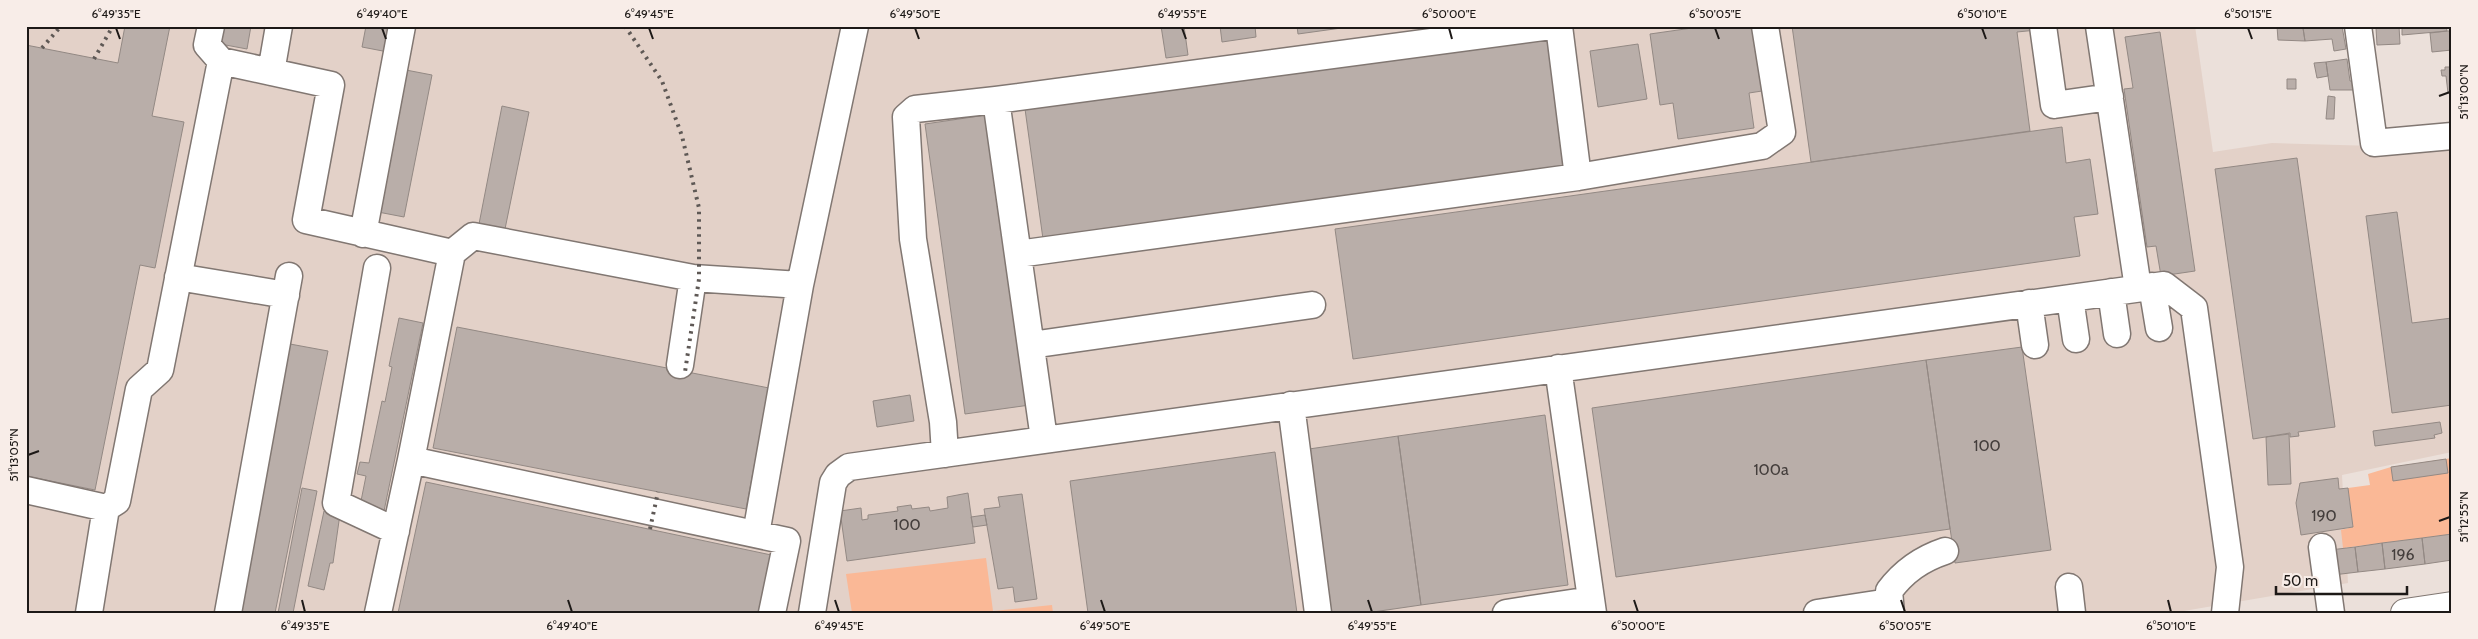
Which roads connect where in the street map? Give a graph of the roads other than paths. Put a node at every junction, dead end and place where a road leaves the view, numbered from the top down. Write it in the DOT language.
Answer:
graph roads {
  1 [pos="211,26"];
  2 [pos="279,26"];
  3 [pos="402,26"];
  4 [pos="855,26"];
  5 [pos="1551,26"];
  6 [pos="1559,26"];
  7 [pos="1764,26"];
  8 [pos="2043,26"];
  9 [pos="2099,26"];
  10 [pos="2358,26"];
  11 [pos="221,61"];
  12 [pos="270,72"];
  13 [pos="2110,97"];
  14 [pos="996,100"];
  15 [pos="2452,136"];
  16 [pos="1578,177"];
  17 [pos="363,234"];
  18 [pos="452,253"];
  19 [pos="1018,254"];
  20 [pos="377,268"];
  21 [pos="178,277"];
  22 [pos="693,278"];
  23 [pos="800,285"];
  24 [pos="2145,287"];
  25 [pos="2111,292"];
  26 [pos="2070,298"];
  27 [pos="2029,303"];
  28 [pos="1312,305"];
  29 [pos="2159,328"];
  30 [pos="2117,334"];
  31 [pos="2076,339"];
  32 [pos="1031,345"];
  33 [pos="2035,345"];
  34 [pos="680,365"];
  35 [pos="1558,368"];
  36 [pos="1291,405"];
  37 [pos="1044,439"];
  38 [pos="945,454"];
  39 [pos="411,460"];
  40 [pos="26,490"];
  41 [pos="106,508"];
  42 [pos="396,531"];
  43 [pos="756,534"];
  44 [pos="2322,547"];
  45 [pos="1945,551"];
  46 [pos="2069,587"];
  47 [pos="1592,606"];
  48 [pos="2452,606"];
  49 [pos="1890,608"];
  50 [pos="89,613"];
  51 [pos="228,613"];
  52 [pos="378,613"];
  53 [pos="772,613"];
  54 [pos="812,613"];
  55 [pos="1318,613"];
  56 [pos="1506,613"];
  57 [pos="1817,613"];
  58 [pos="2072,613"];
  59 [pos="2224,613"];
  60 [pos="2331,613"];
  61 [pos="2405,613"];
  1 -- 11 [label="street"];
  2 -- 12 [label="street"];
  3 -- 17 [label="street"];
  4 -- 23 [label="street"];
  5 -- 14 [label="street"];
  6 -- 16 [label="street"];
  7 -- 16 [label="street"];
  8 -- 13 [label="street"];
  9 -- 13 [label="street"];
  10 -- 15 [label="street"];
  11 -- 12 [label="street"];
  11 -- 21 [label="street"];
  12 -- 17 [label="street"];
  13 -- 24 [label="street"];
  14 -- 19 [label="street"];
  14 -- 38 [label="street"];
  16 -- 19 [label="street"];
  17 -- 18 [label="street"];
  18 -- 22 [label="street"];
  18 -- 39 [label="street"];
  19 -- 32 [label="street"];
  20 -- 42 [label="street"];
  21 -- 41 [label="street"];
  21 -- 51 [label="street"];
  22 -- 23 [label="street"];
  22 -- 34 [label="street"];
  23 -- 43 [label="street"];
  24 -- 25 [label="street"];
  24 -- 29 [label="street"];
  24 -- 59 [label="street"];
  25 -- 26 [label="street"];
  25 -- 30 [label="street"];
  26 -- 27 [label="street"];
  26 -- 31 [label="street"];
  27 -- 33 [label="street"];
  27 -- 35 [label="street"];
  28 -- 32 [label="street"];
  32 -- 37 [label="street"];
  35 -- 36 [label="street"];
  35 -- 47 [label="street"];
  36 -- 37 [label="street"];
  36 -- 55 [label="street"];
  37 -- 38 [label="street"];
  38 -- 54 [label="street"];
  39 -- 42 [label="street"];
  39 -- 43 [label="street"];
  40 -- 41 [label="street"];
  41 -- 50 [label="street"];
  42 -- 52 [label="street"];
  43 -- 53 [label="street"];
  44 -- 60 [label="street"];
  45 -- 49 [label="street"];
  46 -- 58 [label="street"];
  47 -- 56 [label="street"];
  48 -- 61 [label="main road"];
  49 -- 57 [label="street"];
}
